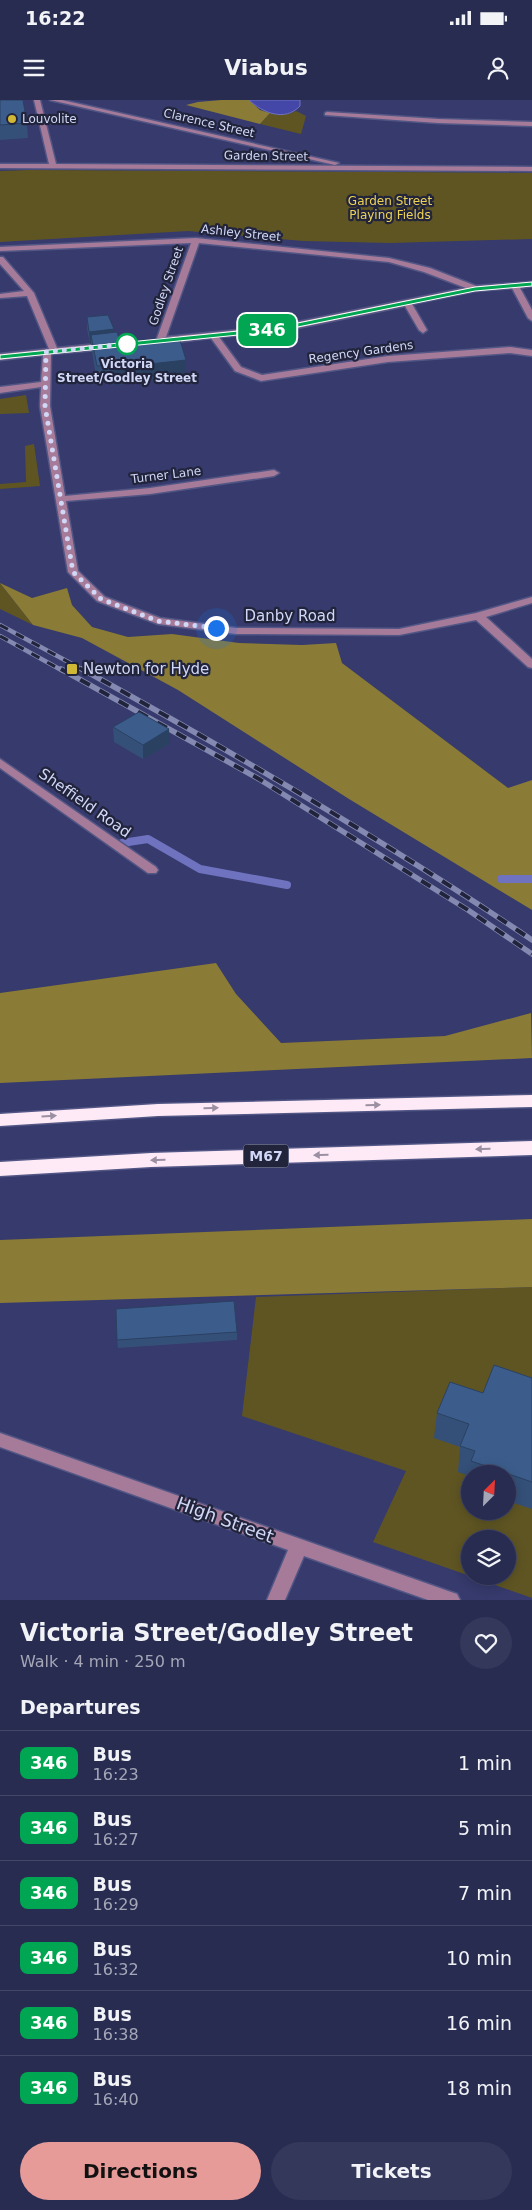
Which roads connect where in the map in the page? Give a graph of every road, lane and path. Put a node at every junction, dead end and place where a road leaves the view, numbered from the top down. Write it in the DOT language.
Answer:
graph roads {
  1 [pos="37,100"];
  2 [pos="53,100"];
  3 [pos="327,114"];
  4 [pos="532,124"];
  5 [pos="53,165"];
  6 [pos="0,166"];
  7 [pos="359,168"];
  8 [pos="532,169"];
  9 [pos="196,240"];
  10 [pos="0,249"];
  11 [pos="0,259"];
  12 [pos="532,284"];
  13 [pos="514,285"];
  14 [pos="475,289"];
  15 [pos="30,293"];
  16 [pos="0,296"];
  17 [pos="407,302"];
  18 [pos="532,318"];
  19 [pos="424,330"];
  20 [pos="213,335"];
  21 [pos="160,340"];
  22 [pos="151,342"];
  23 [pos="112,346"];
  24 [pos="50,352"];
  25 [pos="532,353"];
  26 [pos="0,357"];
  27 [pos="46,384"];
  28 [pos="0,390"];
  29 [pos="274,473"];
  30 [pos="60,499"];
  31 [pos="532,600"];
  32 [pos="478,616"];
  33 [pos="532,665"];
  34 [pos="0,763"];
  35 [pos="14,773"];
  36 [pos="0,774"];
  37 [pos="152,870"];
  38 [pos="532,1101"];
  39 [pos="0,1120"];
  40 [pos="532,1148"];
  41 [pos="0,1169"];
  42 [pos="0,1440"];
  43 [pos="298,1546"];
  44 [pos="276,1600"];
  45 [pos="451,1600"];
  1 -- 5 [label="street"];
  2 -- 7 [label="street, Clarence Street"];
  3 -- 4 [label="street"];
  5 -- 6 [label="street, Garden Street"];
  5 -- 7 [label="street, Garden Street"];
  7 -- 8 [label="street, Garden Street"];
  9 -- 10 [label="street, Ashley Street"];
  9 -- 14 [label="street, Ashley Street"];
  9 -- 21 [label="street, Godley Street"];
  11 -- 15 [label="street"];
  12 -- 13 [label="street"];
  13 -- 14 [label="street"];
  13 -- 18 [label="street"];
  14 -- 17 [label="street"];
  15 -- 16 [label="street"];
  15 -- 24 [label="street"];
  17 -- 19 [label="street"];
  17 -- 20 [label="street"];
  20 -- 21 [label="street"];
  20 -- 25 [label="street, Regency Gardens"];
  21 -- 22 [label="street"];
  23 -- 24 [label="street"];
  24 -- 26 [label="street"];
  24 -- 27 [label="street, Danby Road"];
  27 -- 28 [label="street"];
  27 -- 30 [label="street, Danby Road"];
  29 -- 30 [label="street, Turner Lane"];
  30 -- 32 [label="street, Danby Road"];
  31 -- 32 [label="street, Danby Road"];
  32 -- 33 [label="street"];
  34 -- 35 [label="street, Sheffield Road"];
  35 -- 36 [label="street"];
  35 -- 37 [label="street, Sheffield Road"];
  39 -- 38 [label="highway, one-way"];
  40 -- 41 [label="highway, M67, one-way"];
  42 -- 43 [label="street, High Street"];
  43 -- 44 [label="street"];
  43 -- 45 [label="street, High Street"];
}
